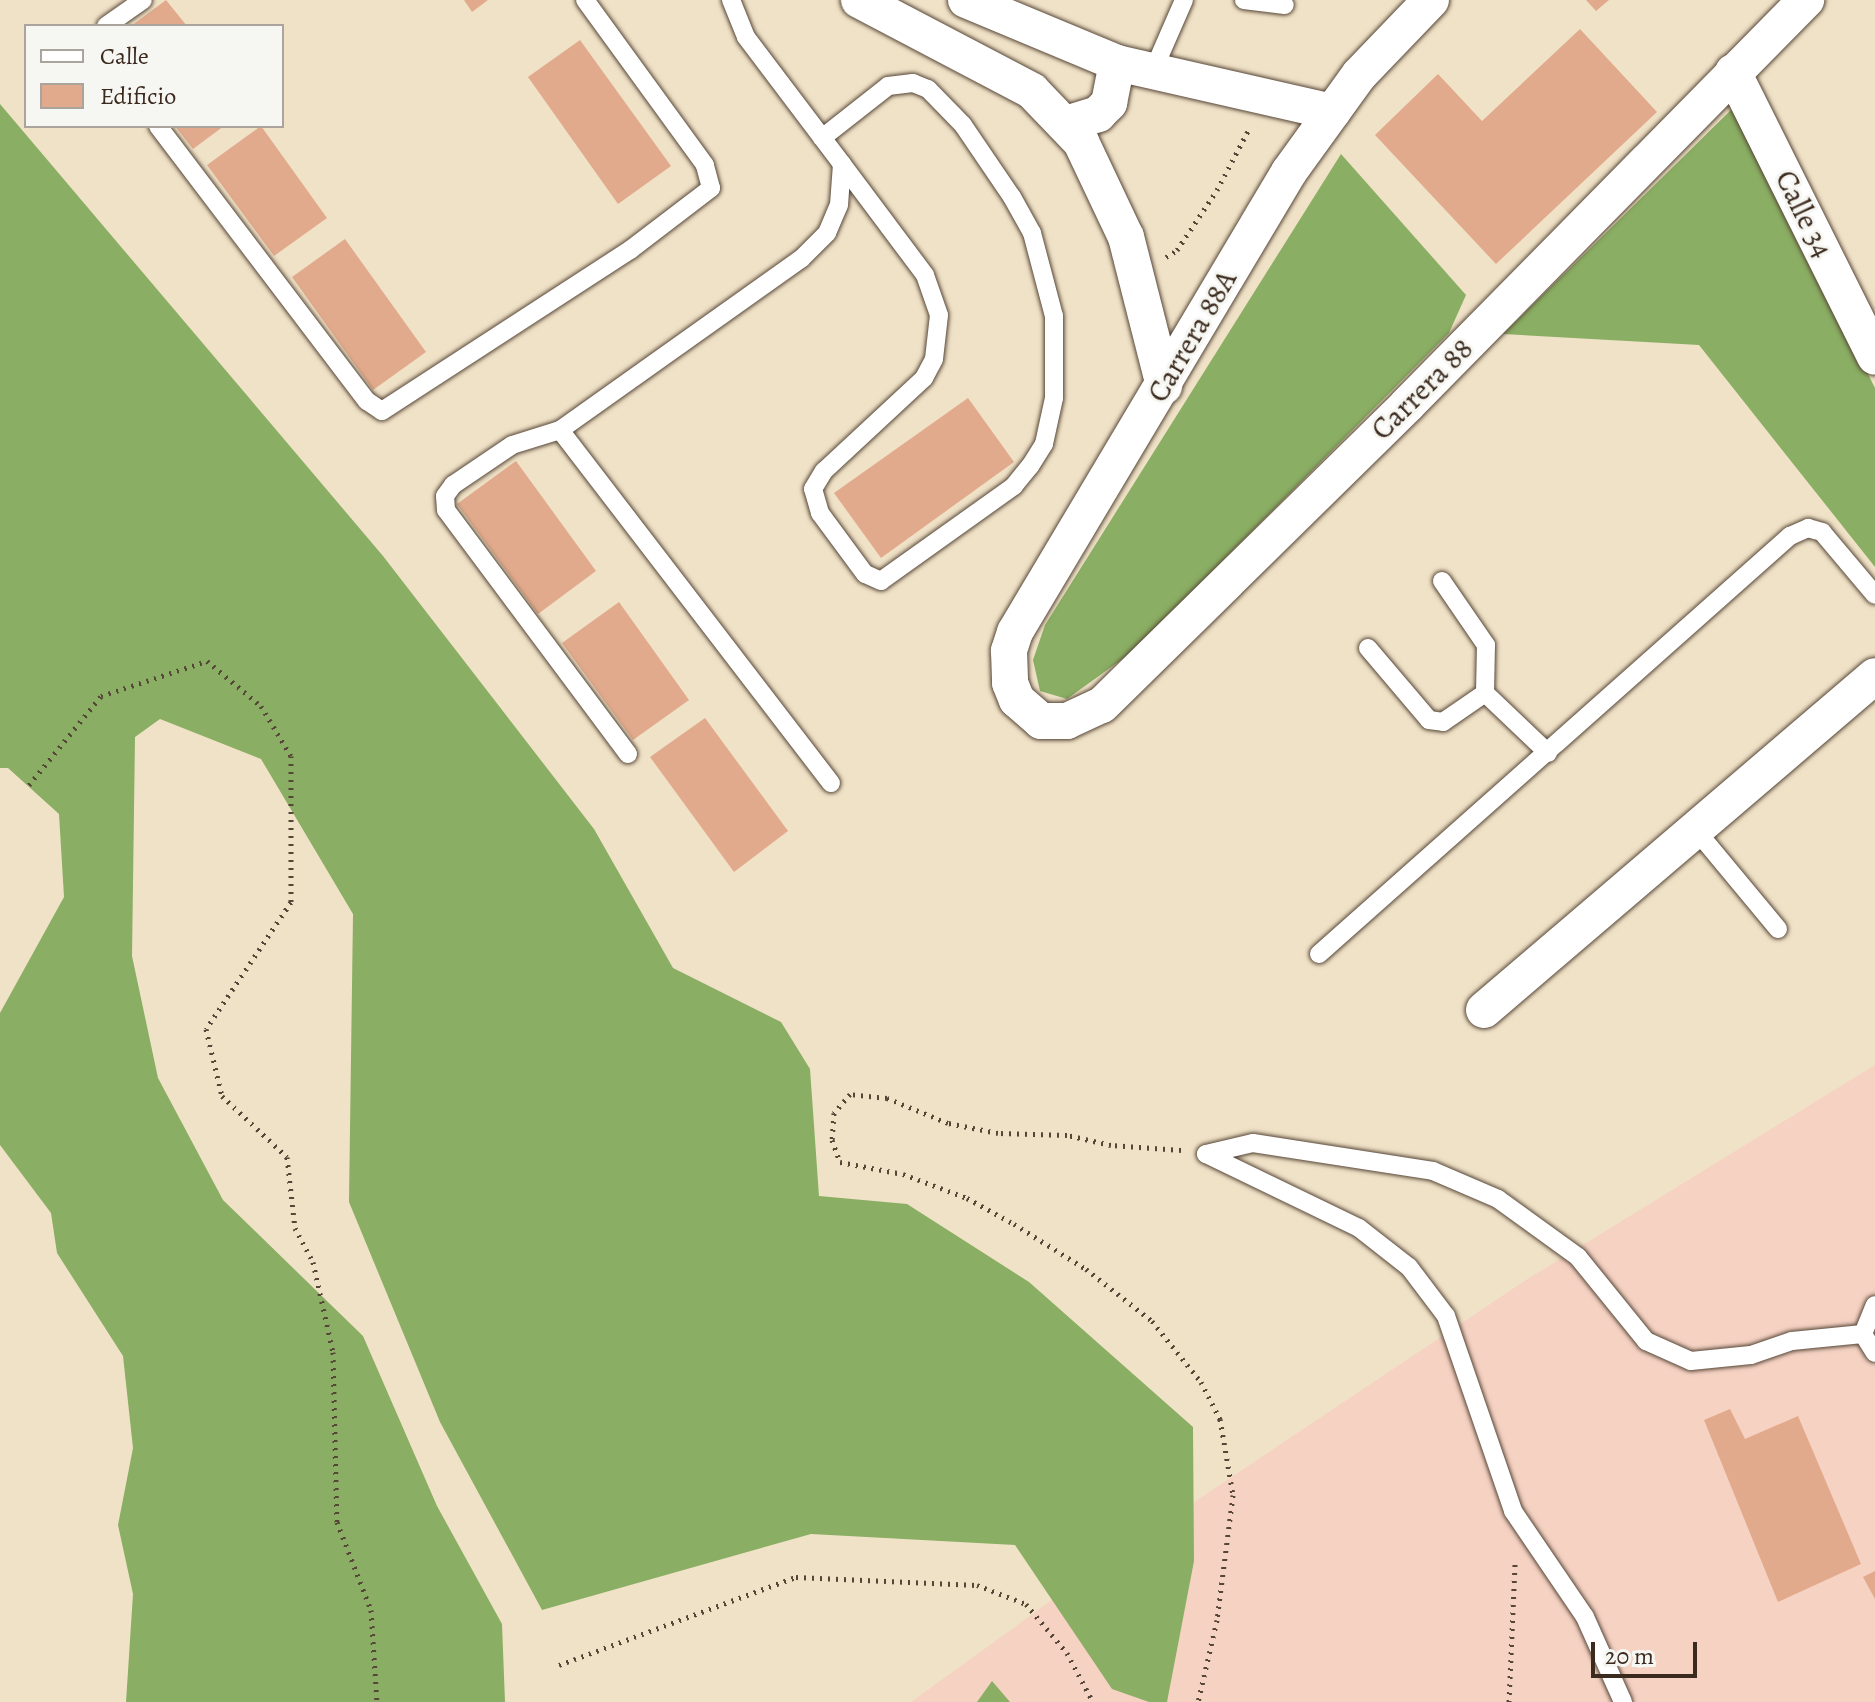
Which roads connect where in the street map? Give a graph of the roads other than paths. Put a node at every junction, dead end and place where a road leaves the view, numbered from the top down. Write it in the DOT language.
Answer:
graph roads {
  1 [pos="143,0"];
  2 [pos="585,0"];
  3 [pos="731,0"];
  4 [pos="859,0"];
  5 [pos="966,0"];
  6 [pos="1184,0"];
  7 [pos="1244,0"];
  8 [pos="1431,0"];
  9 [pos="1806,0"];
  10 [pos="1285,5"];
  11 [pos="109,24"];
  12 [pos="1117,63"];
  13 [pos="1153,71"];
  14 [pos="1733,72"];
  15 [pos="1332,112"];
  16 [pos="1066,124"];
  17 [pos="160,128"];
  18 [pos="822,138"];
  19 [pos="842,164"];
  20 [pos="1875,357"];
  21 [pos="1164,386"];
  22 [pos="560,430"];
  23 [pos="1442,581"];
  24 [pos="1875,595"];
  25 [pos="1368,648"];
  26 [pos="1875,676"];
  27 [pos="1485,693"];
  28 [pos="1017,700"];
  29 [pos="1548,753"];
  30 [pos="628,754"];
  31 [pos="831,783"];
  32 [pos="1695,829"];
  33 [pos="1778,929"];
  34 [pos="1319,954"];
  35 [pos="1484,1010"];
  36 [pos="1875,1305"];
  37 [pos="1863,1334"];
  38 [pos="1875,1353"];
  39 [pos="1623,1702"];
  1 -- 11 [label="lane"];
  2 -- 17 [label="lane"];
  3 -- 18 [label="lane"];
  4 -- 16 [label="street"];
  5 -- 12 [label="street"];
  6 -- 13 [label="lane"];
  7 -- 10 [label="lane"];
  8 -- 15 [label="street, Carrera 88A"];
  9 -- 14 [label="street, Carrera 88"];
  12 -- 13 [label="street"];
  12 -- 16 [label="street"];
  13 -- 15 [label="street"];
  14 -- 20 [label="street, Calle 34"];
  14 -- 28 [label="street, Carrera 88"];
  15 -- 21 [label="street, Carrera 88A"];
  16 -- 21 [label="street"];
  18 -- 19 [label="lane"];
  18 -- 19 [label="lane"];
  19 -- 22 [label="lane"];
  21 -- 28 [label="street, Carrera 88A"];
  22 -- 30 [label="lane"];
  22 -- 31 [label="lane"];
  23 -- 27 [label="lane"];
  24 -- 29 [label="lane"];
  25 -- 27 [label="lane"];
  26 -- 32 [label="street"];
  27 -- 29 [label="lane"];
  29 -- 34 [label="lane"];
  32 -- 33 [label="lane"];
  32 -- 35 [label="street"];
  36 -- 37 [label="lane"];
  37 -- 38 [label="lane"];
  37 -- 39 [label="lane"];
}
